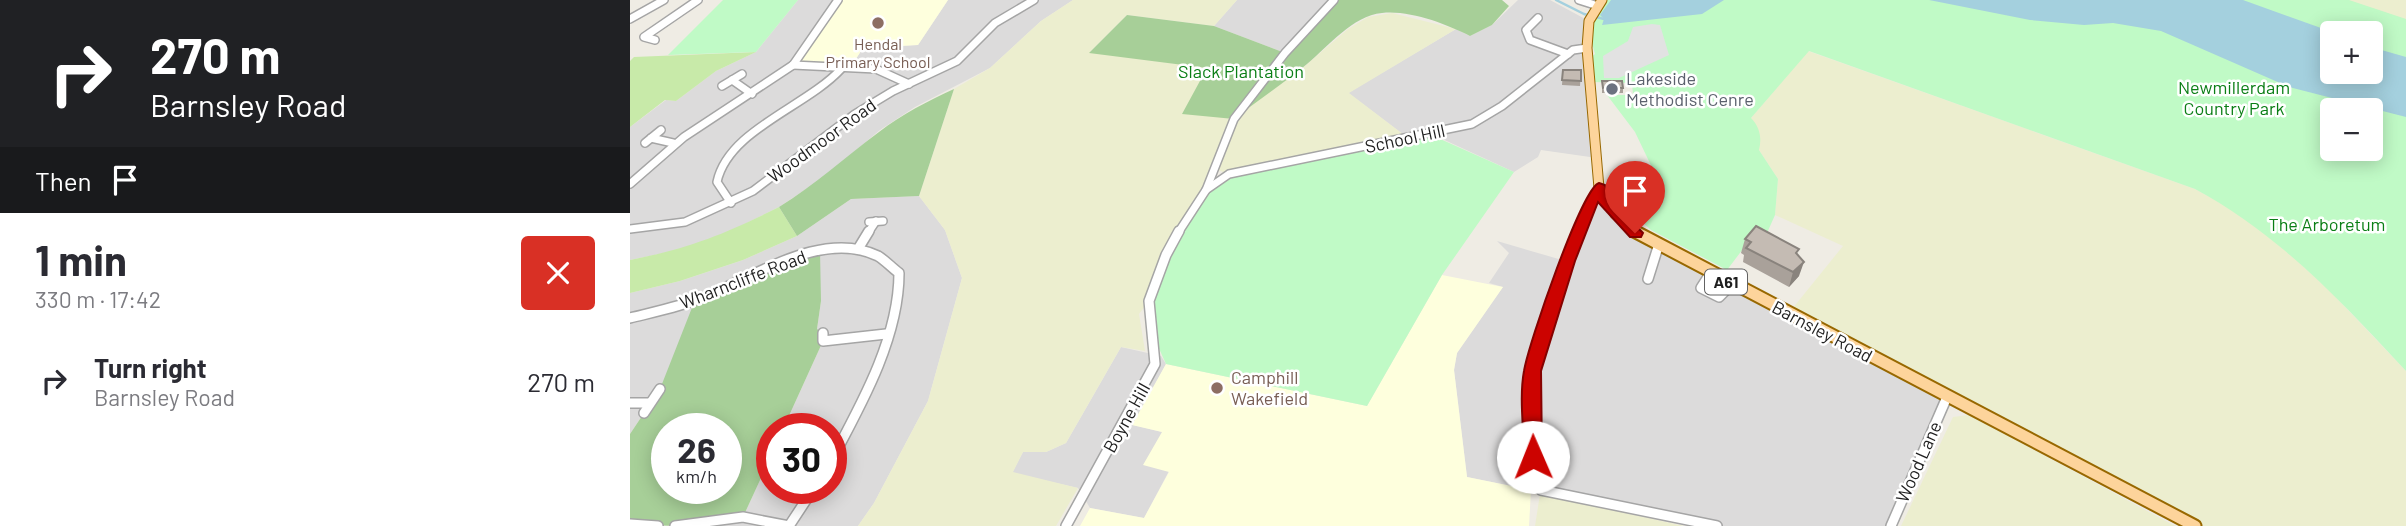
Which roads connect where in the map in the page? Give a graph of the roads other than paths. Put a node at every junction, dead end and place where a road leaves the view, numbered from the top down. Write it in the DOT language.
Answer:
graph roads {
  1 [pos="664,0"];
  2 [pos="698,0"];
  3 [pos="838,0"];
  4 [pos="1034,0"];
  5 [pos="1335,0"];
  6 [pos="1579,0"];
  7 [pos="1596,9"];
  8 [pos="1538,18"];
  9 [pos="630,19"];
  10 [pos="654,40"];
  11 [pos="1587,48"];
  12 [pos="1568,54"];
  13 [pos="793,65"];
  14 [pos="841,69"];
  15 [pos="742,74"];
  16 [pos="732,80"];
  17 [pos="909,84"];
  18 [pos="722,86"];
  19 [pos="752,94"];
  20 [pos="661,130"];
  21 [pos="673,143"];
  22 [pos="1213,165"];
  23 [pos="1229,174"];
  24 [pos="630,184"];
  25 [pos="1599,188"];
  26 [pos="1206,190"];
  27 [pos="731,203"];
  28 [pos="876,221"];
  29 [pos="630,229"];
  30 [pos="1658,247"];
  31 [pos="858,249"];
  32 [pos="1710,274"];
  33 [pos="1648,279"];
  34 [pos="1725,291"];
  35 [pos="630,318"];
  36 [pos="823,333"];
  37 [pos="886,334"];
  38 [pos="660,389"];
  39 [pos="1947,397"];
  40 [pos="630,403"];
  41 [pos="649,403"];
  42 [pos="644,413"];
  43 [pos="847,429"];
  44 [pos="803,504"];
  45 [pos="630,524"];
  46 [pos="658,526"];
  47 [pos="675,526"];
  48 [pos="789,526"];
  49 [pos="1066,526"];
  50 [pos="1717,526"];
  51 [pos="1891,526"];
  52 [pos="2195,526"];
  1 -- 9 [label="street"];
  2 -- 10 [label="street"];
  3 -- 13 [label="street"];
  4 -- 17 [label="street, Woodmoor Road"];
  5 -- 22 [label="street"];
  6 -- 7 [label="street"];
  7 -- 11 [label="main road, Barnsley Road / A61"];
  8 -- 12 [label="street"];
  11 -- 12 [label="street, School Hill"];
  11 -- 25 [label="main road, Barnsley Road / A61"];
  12 -- 23 [label="street, School Hill"];
  13 -- 14 [label="street"];
  13 -- 19 [label="street"];
  14 -- 17 [label="street"];
  14 -- 27 [label="street"];
  15 -- 16 [label="street"];
  16 -- 18 [label="street"];
  16 -- 19 [label="street"];
  17 -- 27 [label="street, Woodmoor Road"];
  19 -- 21 [label="street"];
  20 -- 21 [label="street"];
  21 -- 24 [label="street"];
  22 -- 23 [label="street"];
  22 -- 26 [label="street"];
  23 -- 26 [label="street, School Hill"];
  25 -- 30 [label="main road, Barnsley Road / A61"];
  25 -- 50 [label="street"];
  26 -- 49 [label="street, Boyne Hill"];
  27 -- 29 [label="street, Woodmoor Road"];
  28 -- 31 [label="street"];
  30 -- 32 [label="main road, Barnsley Road / A61"];
  30 -- 33 [label="street"];
  31 -- 35 [label="street, Wharncliffe Road"];
  31 -- 37 [label="street, Wharncliffe Road"];
  32 -- 34 [label="street"];
  32 -- 39 [label="main road, Barnsley Road / A61"];
  36 -- 37 [label="street"];
  37 -- 43 [label="street, Wharncliffe Road"];
  38 -- 41 [label="street"];
  39 -- 51 [label="street, Wood Lane"];
  39 -- 52 [label="main road, Barnsley Road / A61"];
  40 -- 41 [label="street"];
  41 -- 42 [label="street"];
  44 -- 48 [label="street"];
  45 -- 46 [label="street"];
  47 -- 48 [label="street"];
}
